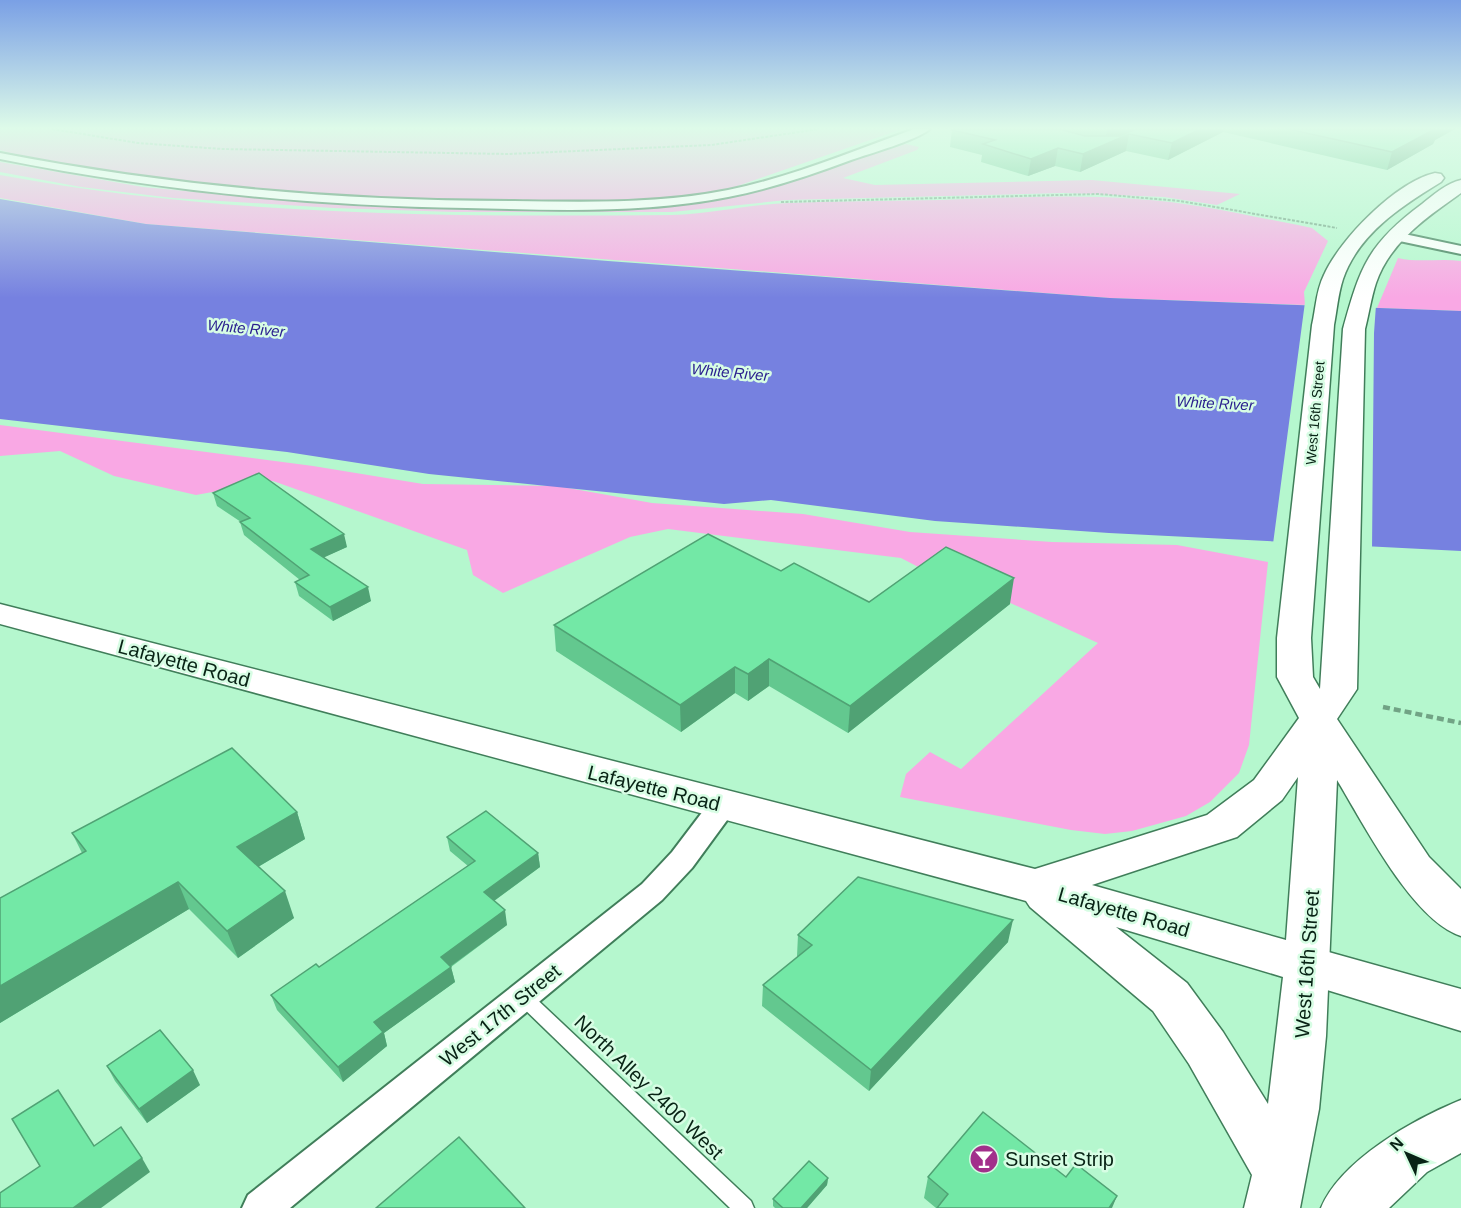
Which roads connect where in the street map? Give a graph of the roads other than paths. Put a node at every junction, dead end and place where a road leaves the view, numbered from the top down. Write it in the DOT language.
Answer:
graph roads {
  1 [pos="168,185"];
  2 [pos="763,185"];
  3 [pos="1436,185"];
  4 [pos="1447,185"];
  5 [pos="1395,236"];
  6 [pos="1461,250"];
  7 [pos="0,614"];
  8 [pos="1318,718"];
  9 [pos="723,806"];
  10 [pos="1035,886"];
  11 [pos="1461,918"];
  12 [pos="1307,965"];
  13 [pos="523,997"];
  14 [pos="1461,1010"];
  15 [pos="1461,1125"];
  16 [pos="1276,1189"];
  17 [pos="261,1208"];
  18 [pos="744,1208"];
  19 [pos="1349,1208"];
  1 -- 2 [label="street"];
  3 -- 8 [label="main road, West 16th Street"];
  4 -- 5 [label="main road, West 16th Street"];
  5 -- 6 [label="street"];
  5 -- 8 [label="main road, West 16th Street"];
  7 -- 9 [label="main road, Lafayette Road"];
  8 -- 10 [label="main road"];
  8 -- 11 [label="main road"];
  8 -- 12 [label="main road, West 16th Street"];
  9 -- 10 [label="main road, Lafayette Road"];
  9 -- 13 [label="street, West 17th Street"];
  10 -- 12 [label="main road, Lafayette Road"];
  10 -- 16 [label="main road"];
  12 -- 14 [label="main road, Lafayette Road"];
  12 -- 16 [label="main road, West 16th Street"];
  13 -- 17 [label="street, West 17th Street"];
  13 -- 18 [label="lane, North Alley 2400 West"];
  15 -- 19 [label="main road"];
}
